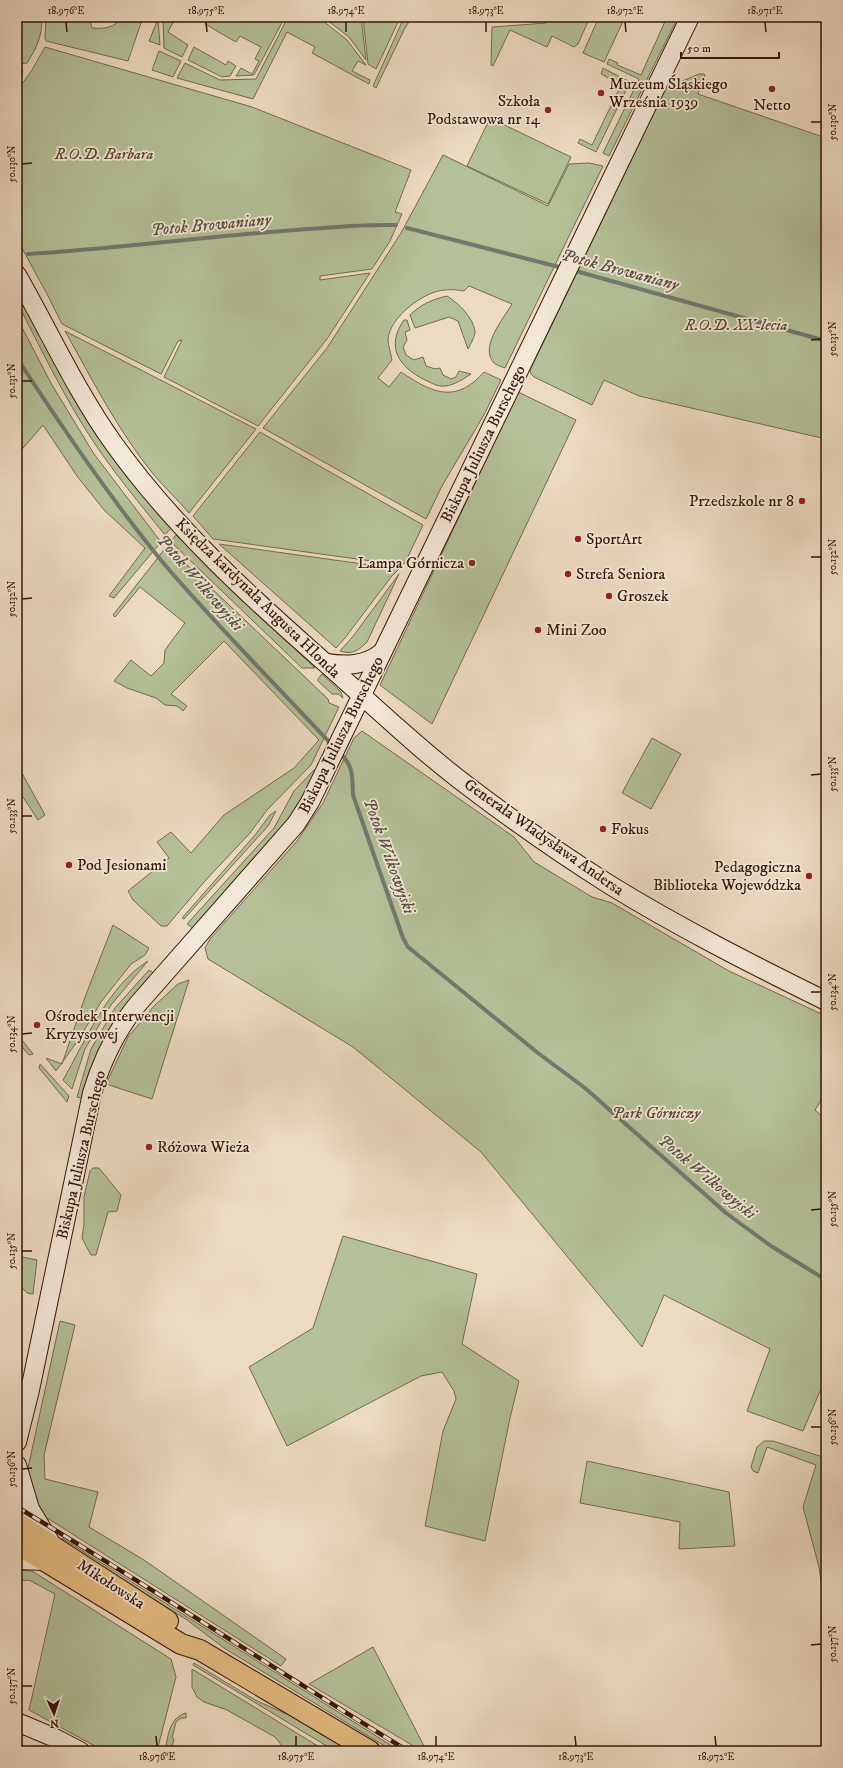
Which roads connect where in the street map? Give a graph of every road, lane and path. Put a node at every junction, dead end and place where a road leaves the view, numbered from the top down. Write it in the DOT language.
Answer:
graph roads {
  1 [pos="690,17"];
  2 [pos="17,275"];
  3 [pos="381,653"];
  4 [pos="326,663"];
  5 [pos="362,696"];
  6 [pos="826,1001"];
  7 [pos="17,1442"];
  8 [pos="17,1465"];
  9 [pos="17,1523"];
  10 [pos="17,1544"];
  11 [pos="49,1553"];
  12 [pos="17,1560"];
  13 [pos="17,1722"];
  14 [pos="80,1751"];
  15 [pos="370,1751"];
  1 -- 3 [label="street, Biskupa Juliusza Burschego"];
  2 -- 4 [label="street, Księdza kardynała Augusta Hlonda"];
  3 -- 4 [label="street"];
  3 -- 5 [label="street, Biskupa Juliusza Burschego"];
  4 -- 5 [label="street, Księdza kardynała Augusta Hlonda"];
  5 -- 6 [label="street, Generała Władysława Andersa"];
  5 -- 7 [label="street, Biskupa Juliusza Burschego"];
  8 -- 11 [label="street"];
  9 -- 11 [label="main road, Mikołowska"];
  10 -- 11 [label="main road, Mikołowska"];
  11 -- 12 [label="street"];
  11 -- 15 [label="main road, Mikołowska"];
  13 -- 14 [label="street"];
}
